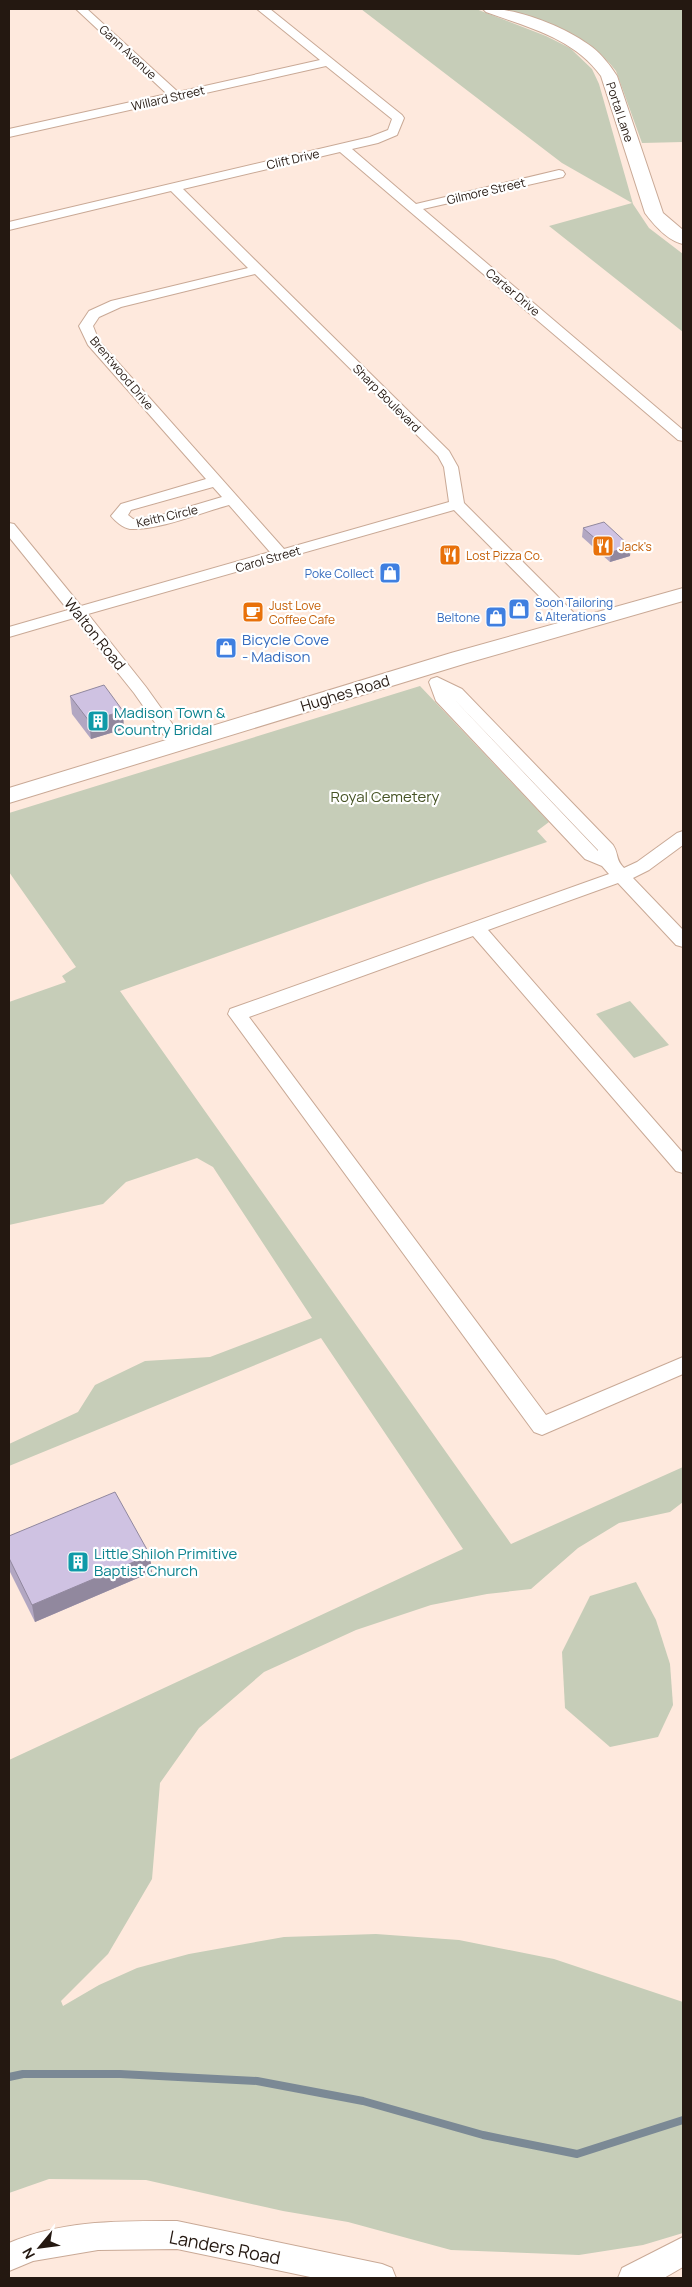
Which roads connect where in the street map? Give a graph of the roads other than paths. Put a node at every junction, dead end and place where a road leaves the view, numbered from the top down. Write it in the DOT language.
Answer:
graph roads {
  1 [pos="81,9"];
  2 [pos="263,9"];
  3 [pos="491,9"];
  4 [pos="328,62"];
  5 [pos="176,96"];
  6 [pos="9,121"];
  7 [pos="13,132"];
  8 [pos="342,148"];
  9 [pos="559,174"];
  10 [pos="174,187"];
  11 [pos="413,208"];
  12 [pos="9,226"];
  13 [pos="683,239"];
  14 [pos="255,270"];
  15 [pos="683,437"];
  16 [pos="216,481"];
  17 [pos="232,499"];
  18 [pos="457,504"];
  19 [pos="9,527"];
  20 [pos="281,555"];
  21 [pos="683,594"];
  22 [pos="78,613"];
  23 [pos="576,624"];
  24 [pos="9,632"];
  25 [pos="430,675"];
  26 [pos="178,744"];
  27 [pos="9,796"];
  28 [pos="683,837"];
  29 [pos="614,869"];
  30 [pos="477,929"];
  31 [pos="683,941"];
  32 [pos="683,1166"];
  33 [pos="683,1365"];
  34 [pos="683,2251"];
  35 [pos="9,2258"];
  36 [pos="382,2278"];
  37 [pos="632,2278"];
  1 -- 5 [label="street, Gann Avenue"];
  2 -- 4 [label="street, Clift Drive"];
  3 -- 13 [label="street, Portal Lane"];
  4 -- 5 [label="street, Willard Street"];
  4 -- 8 [label="street, Clift Drive"];
  5 -- 7 [label="street, Willard Street"];
  6 -- 7 [label="street"];
  8 -- 10 [label="street, Clift Drive"];
  8 -- 11 [label="street, Carter Drive"];
  9 -- 11 [label="street, Gilmore Street"];
  10 -- 12 [label="street, Clift Drive"];
  10 -- 14 [label="street, Sharp Boulevard"];
  11 -- 15 [label="street, Carter Drive"];
  14 -- 16 [label="street, Brentwood Drive"];
  14 -- 18 [label="street, Sharp Boulevard"];
  16 -- 17 [label="street, Brentwood Drive"];
  16 -- 17 [label="street, Keith Circle"];
  17 -- 20 [label="street, Brentwood Drive"];
  18 -- 20 [label="street, Carol Street"];
  18 -- 23 [label="street"];
  19 -- 22 [label="street, Walton Road"];
  20 -- 22 [label="street, Carol Street"];
  21 -- 23 [label="street, Hughes Road"];
  22 -- 24 [label="street, Carol Street"];
  22 -- 26 [label="street, Walton Road"];
  23 -- 25 [label="street, Hughes Road"];
  25 -- 26 [label="street, Hughes Road"];
  25 -- 29 [label="street"];
  26 -- 27 [label="street, Hughes Road"];
  28 -- 29 [label="street"];
  29 -- 30 [label="street"];
  29 -- 31 [label="street"];
  30 -- 32 [label="street"];
  30 -- 33 [label="street"];
  34 -- 37 [label="street"];
  35 -- 36 [label="street, Landers Road"];
}
